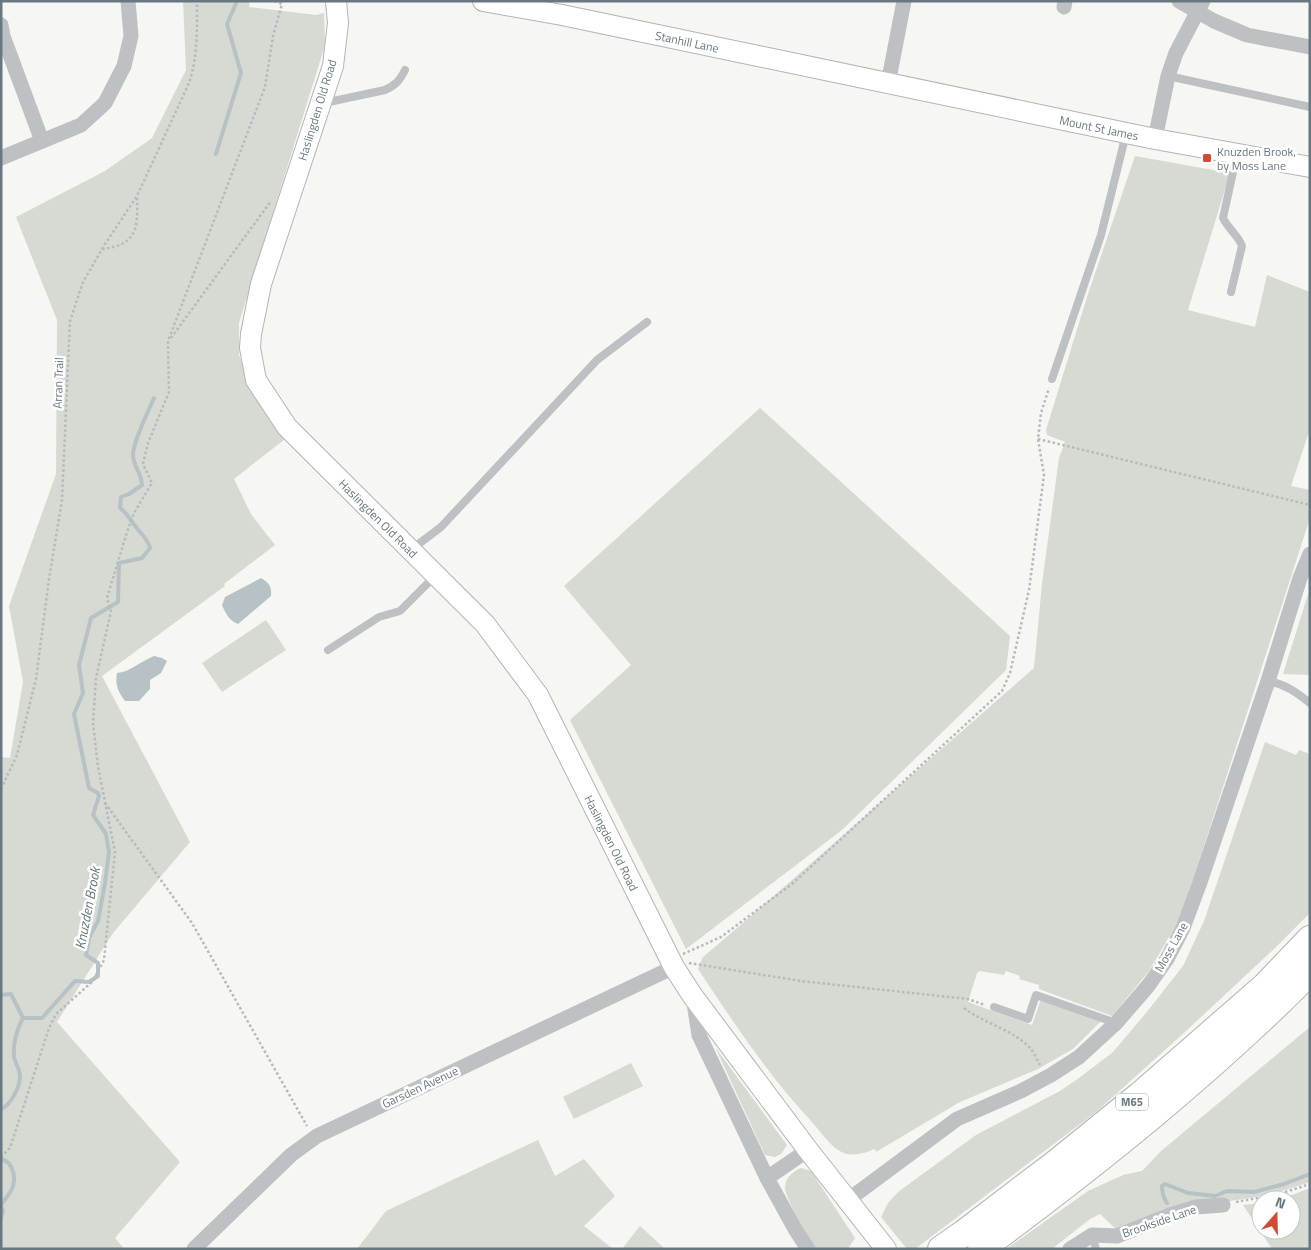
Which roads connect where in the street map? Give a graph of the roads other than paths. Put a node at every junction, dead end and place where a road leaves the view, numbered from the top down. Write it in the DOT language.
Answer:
graph roads {
  1 [pos="128,1"];
  2 [pos="336,1"];
  3 [pos="483,1"];
  4 [pos="904,1"];
  5 [pos="1179,1"];
  6 [pos="1200,6"];
  7 [pos="1,25"];
  8 [pos="1310,47"];
  9 [pos="405,70"];
  10 [pos="1168,76"];
  11 [pos="888,84"];
  12 [pos="322,103"];
  13 [pos="1310,107"];
  14 [pos="1126,133"];
  15 [pos="1155,139"];
  16 [pos="42,141"];
  17 [pos="1237,154"];
  18 [pos="1,158"];
  19 [pos="1310,167"];
  20 [pos="1231,292"];
  21 [pos="647,322"];
  22 [pos="1052,379"];
  23 [pos="411,551"];
  24 [pos="1310,554"];
  25 [pos="436,575"];
  26 [pos="328,650"];
  27 [pos="1268,681"];
  28 [pos="1310,703"];
  29 [pos="1310,939"];
  30 [pos="672,964"];
  31 [pos="1310,972"];
  32 [pos="692,996"];
  33 [pos="994,1007"];
  34 [pos="1116,1023"];
  35 [pos="808,1150"];
  36 [pos="767,1178"];
  37 [pos="848,1200"];
  38 [pos="1223,1205"];
  39 [pos="1094,1242"];
  40 [pos="883,1245"];
  41 [pos="194,1249"];
  42 [pos="808,1249"];
  43 [pos="941,1249"];
  44 [pos="982,1249"];
  45 [pos="1070,1249"];
  1 -- 16 [label="street"];
  2 -- 12 [label="main road, Haslingden Old Road"];
  3 -- 11 [label="main road, Stanhill Lane"];
  4 -- 11 [label="street"];
  5 -- 6 [label="street"];
  6 -- 8 [label="street"];
  6 -- 10 [label="street"];
  7 -- 16 [label="street"];
  9 -- 12 [label="lane"];
  10 -- 13 [label="lane"];
  10 -- 15 [label="street"];
  11 -- 14 [label="main road, Mount St James"];
  12 -- 23 [label="main road, Haslingden Old Road"];
  14 -- 15 [label="main road, Mount St James"];
  14 -- 22 [label="lane"];
  15 -- 17 [label="main road, Mount St James"];
  16 -- 18 [label="street"];
  17 -- 19 [label="main road, Mount St James"];
  17 -- 20 [label="lane"];
  21 -- 23 [label="lane"];
  23 -- 25 [label="main road, Haslingden Old Road"];
  24 -- 27 [label="street, Moss Lane"];
  25 -- 26 [label="lane"];
  25 -- 30 [label="main road, Haslingden Old Road"];
  27 -- 28 [label="lane"];
  27 -- 34 [label="street, Moss Lane"];
  29 -- 43 [label="highway, M65"];
  30 -- 32 [label="main road, Haslingden Old Road"];
  30 -- 41 [label="street, Garsden Avenue"];
  31 -- 44 [label="highway, M65"];
  32 -- 35 [label="main road, Haslingden Old Road"];
  32 -- 36 [label="street, Haslingden Old Road"];
  33 -- 34 [label="lane"];
  34 -- 37 [label="street, Moss Lane"];
  35 -- 36 [label="street"];
  35 -- 37 [label="main road, Haslingden Old Road"];
  36 -- 42 [label="street, Haslingden Old Road"];
  37 -- 40 [label="main road, Haslingden Old Road"];
  38 -- 39 [label="street, Brookside Lane"];
  39 -- 45 [label="street, Brookside Lane"];
}
